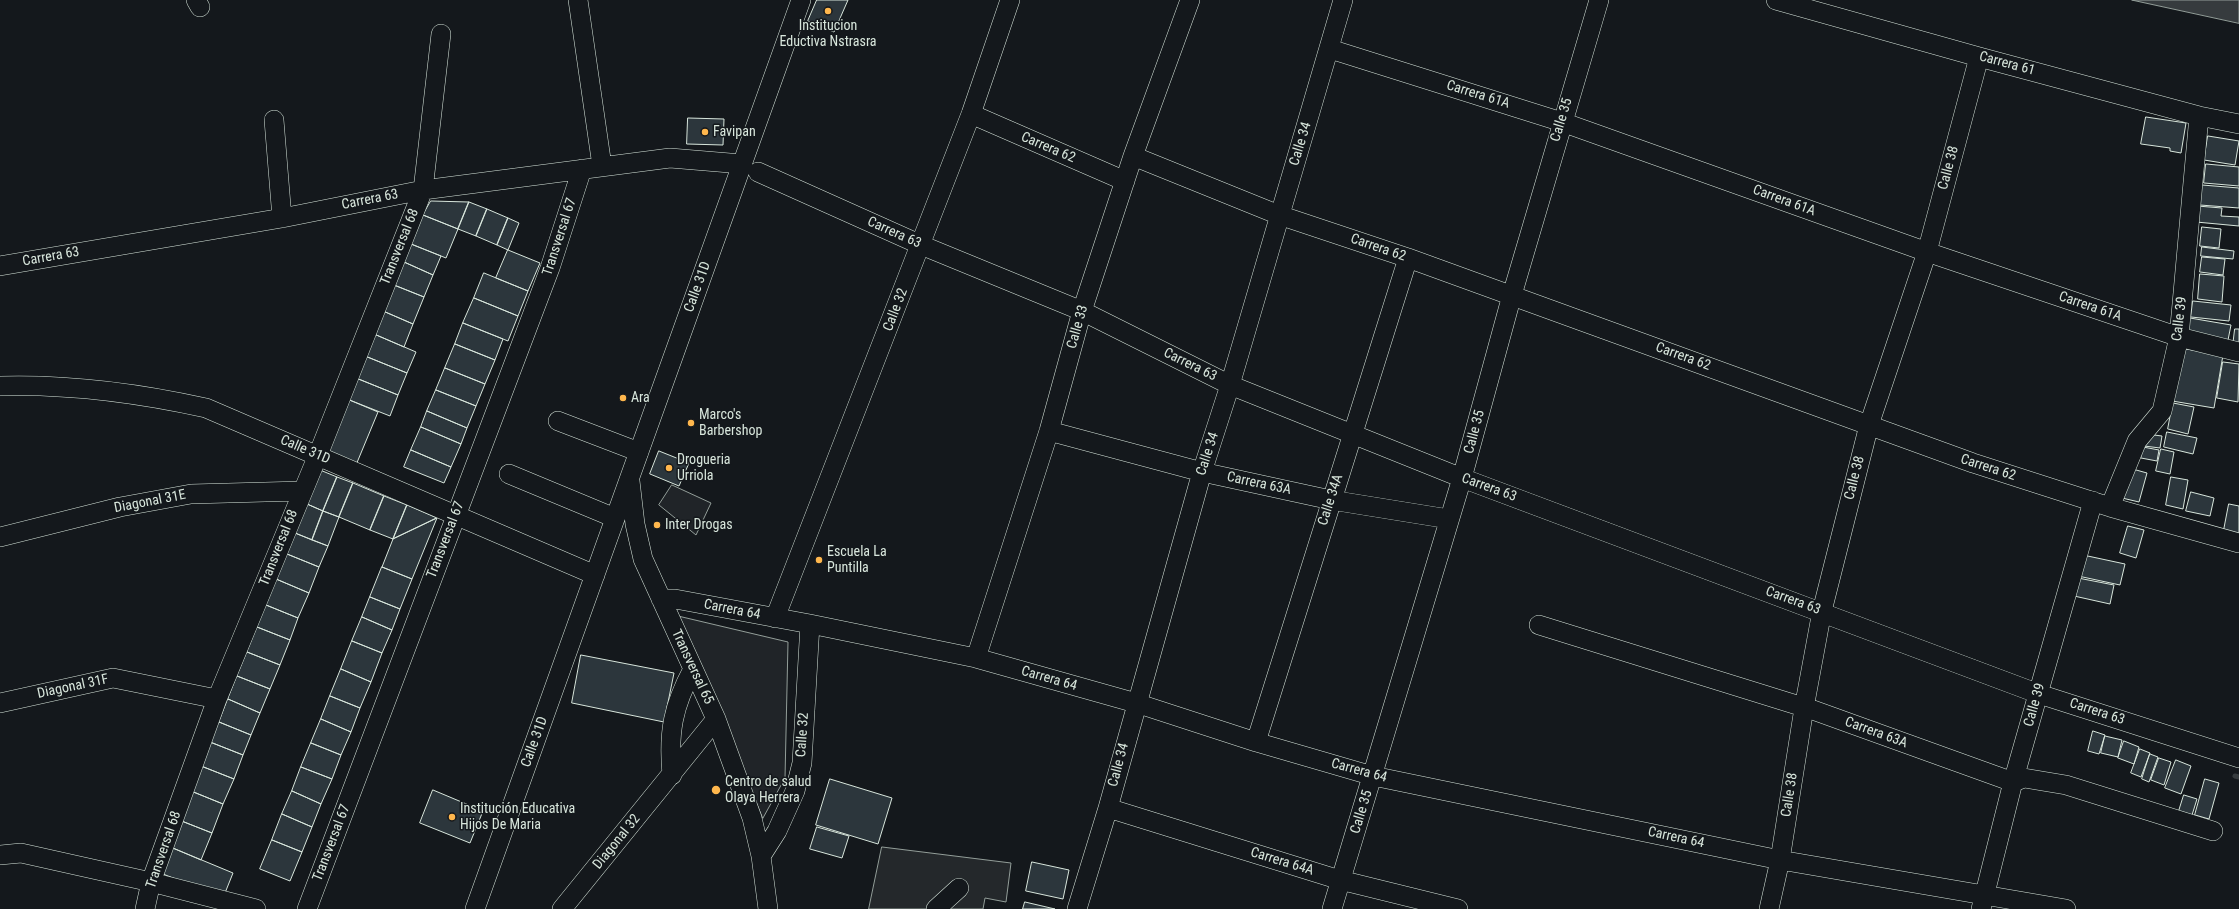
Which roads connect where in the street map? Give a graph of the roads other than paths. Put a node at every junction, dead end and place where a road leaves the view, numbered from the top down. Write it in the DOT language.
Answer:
graph roads {
  1 [pos="578,0"];
  2 [pos="800,0"];
  3 [pos="1010,0"];
  4 [pos="1190,0"];
  5 [pos="1343,0"];
  6 [pos="1599,0"];
  7 [pos="1776,0"];
  8 [pos="441,34"];
  9 [pos="1330,49"];
  10 [pos="1979,56"];
  11 [pos="971,114"];
  12 [pos="2199,116"];
  13 [pos="274,120"];
  14 [pos="1562,122"];
  15 [pos="2239,124"];
  16 [pos="1133,156"];
  17 [pos="602,166"];
  18 [pos="750,168"];
  19 [pos="582,169"];
  20 [pos="1125,181"];
  21 [pos="423,190"];
  22 [pos="1279,215"];
  23 [pos="282,218"];
  24 [pos="921,245"];
  25 [pos="1927,252"];
  26 [pos="1408,258"];
  27 [pos="0,266"];
  28 [pos="1512,295"];
  29 [pos="1082,311"];
  30 [pos="2179,337"];
  31 [pos="2239,352"];
  32 [pos="1230,385"];
  33 [pos="0,386"];
  34 [pos="558,421"];
  35 [pos="1869,425"];
  36 [pos="1049,432"];
  37 [pos="1354,433"];
  38 [pos="639,452"];
  39 [pos="318,455"];
  40 [pos="1202,472"];
  41 [pos="510,474"];
  42 [pos="629,478"];
  43 [pos="1462,478"];
  44 [pos="302,491"];
  45 [pos="1331,500"];
  46 [pos="2101,504"];
  47 [pos="456,515"];
  48 [pos="615,518"];
  49 [pos="1449,519"];
  50 [pos="0,537"];
  51 [pos="2239,543"];
  52 [pos="594,575"];
  53 [pos="661,599"];
  54 [pos="1822,611"];
  55 [pos="775,618"];
  56 [pos="810,624"];
  57 [pos="1540,625"];
  58 [pos="976,658"];
  59 [pos="693,669"];
  60 [pos="2039,694"];
  61 [pos="217,699"];
  62 [pos="0,703"];
  63 [pos="1136,703"];
  64 [pos="1804,708"];
  65 [pos="716,719"];
  66 [pos="1256,742"];
  67 [pos="2239,758"];
  68 [pos="672,775"];
  69 [pos="1373,776"];
  70 [pos="2013,782"];
  71 [pos="1108,808"];
  72 [pos="2213,831"];
  73 [pos="0,855"];
  74 [pos="761,856"];
  75 [pos="1780,860"];
  76 [pos="1340,880"];
  77 [pos="152,882"];
  78 [pos="959,888"];
  79 [pos="1982,902"];
  80 [pos="1082,908"];
  81 [pos="145,909"];
  82 [pos="256,909"];
  83 [pos="307,909"];
  84 [pos="475,909"];
  85 [pos="562,909"];
  86 [pos="768,909"];
  87 [pos="936,909"];
  88 [pos="1332,909"];
  89 [pos="1458,909"];
  90 [pos="1769,909"];
  91 [pos="2066,909"];
  1 -- 17 [label="street"];
  2 -- 18 [label="street, Calle 31D"];
  3 -- 11 [label="street, Calle 32"];
  4 -- 16 [label="street, Calle 33"];
  5 -- 9 [label="street, Calle 34"];
  6 -- 14 [label="street, Calle 35"];
  7 -- 10 [label="street, Carrera 61"];
  8 -- 21 [label="street, Transversal 68"];
  9 -- 14 [label="street, Carrera 61A"];
  9 -- 22 [label="street, Calle 34"];
  10 -- 12 [label="street, Carrera 61"];
  10 -- 25 [label="street, Calle 38"];
  11 -- 20 [label="street, Carrera 62"];
  11 -- 24 [label="street, Calle 32"];
  12 -- 15 [label="street, Carrera 61"];
  12 -- 30 [label="street, Calle 39"];
  13 -- 23 [label="street"];
  14 -- 25 [label="street, Carrera 61A"];
  14 -- 28 [label="street, Calle 35"];
  16 -- 20 [label="street, Calle 33"];
  16 -- 22 [label="street, Carrera 62"];
  17 -- 18 [label="street, Carrera 63"];
  17 -- 19 [label="street, Carrera 63"];
  18 -- 24 [label="street, Carrera 63"];
  18 -- 38 [label="street, Calle 31D"];
  19 -- 21 [label="street, Carrera 63"];
  19 -- 47 [label="street, Transversal 67"];
  20 -- 29 [label="street, Calle 33"];
  21 -- 23 [label="street, Carrera 63"];
  21 -- 39 [label="street, Transversal 68"];
  22 -- 26 [label="street, Carrera 62"];
  22 -- 32 [label="street, Calle 34"];
  23 -- 27 [label="street, Carrera 63"];
  24 -- 29 [label="street, Carrera 63"];
  24 -- 55 [label="street, Calle 32"];
  25 -- 30 [label="street, Carrera 61A"];
  25 -- 35 [label="street, Calle 38"];
  26 -- 28 [label="street, Carrera 62"];
  26 -- 37 [label="street, Calle 34A"];
  28 -- 35 [label="street, Carrera 62"];
  28 -- 43 [label="street, Calle 35"];
  29 -- 32 [label="street, Carrera 63"];
  29 -- 36 [label="street, Calle 33"];
  30 -- 31 [label="street, Carrera 61A"];
  30 -- 46 [label="street, Calle 39"];
  32 -- 37 [label="street, Carrera 63"];
  32 -- 40 [label="street, Calle 34"];
  33 -- 39 [label="street, Calle 31D"];
  34 -- 38 [label="street"];
  35 -- 46 [label="street, Carrera 62"];
  35 -- 54 [label="street, Calle 38"];
  36 -- 40 [label="street, Carrera 63A"];
  36 -- 58 [label="street, Calle 33"];
  37 -- 43 [label="street, Carrera 63"];
  37 -- 45 [label="street, Calle 34A"];
  38 -- 42 [label="street, Calle 31D"];
  39 -- 44 [label="street, Transversal 68"];
  39 -- 47 [label="street, Calle 31D"];
  40 -- 45 [label="street, Carrera 63A"];
  40 -- 63 [label="street, Calle 34"];
  41 -- 48 [label="street"];
  42 -- 48 [label="street, Calle 31D"];
  42 -- 53 [label="street, Transversal 65"];
  43 -- 49 [label="street, Calle 35"];
  43 -- 54 [label="street, Carrera 63"];
  44 -- 50 [label="street, Diagonal 31E"];
  44 -- 61 [label="street, Transversal 68"];
  45 -- 49 [label="street, Carrera 63A"];
  45 -- 66 [label="street, Calle 34A"];
  46 -- 51 [label="street, Carrera 62"];
  46 -- 60 [label="street, Calle 39"];
  47 -- 52 [label="street, Calle 31D"];
  47 -- 83 [label="street, Transversal 67"];
  48 -- 52 [label="street, Calle 31D"];
  49 -- 69 [label="street, Calle 35"];
  52 -- 84 [label="street, Calle 31D"];
  53 -- 55 [label="street, Carrera 64"];
  53 -- 59 [label="street, Transversal 65"];
  54 -- 60 [label="street, Carrera 63"];
  54 -- 64 [label="street, Calle 38"];
  55 -- 56 [label="street, Carrera 64"];
  56 -- 58 [label="street, Carrera 64"];
  56 -- 74 [label="street, Calle 32"];
  57 -- 64 [label="street, Carrera 63A"];
  58 -- 63 [label="street, Carrera 64"];
  59 -- 65 [label="street, Transversal 65"];
  59 -- 68 [label="street"];
  60 -- 67 [label="street, Carrera 63"];
  60 -- 70 [label="street, Calle 39"];
  61 -- 62 [label="street, Diagonal 31F"];
  61 -- 77 [label="street, Transversal 68"];
  63 -- 66 [label="street, Carrera 64"];
  63 -- 71 [label="street, Calle 34"];
  64 -- 70 [label="street, Carrera 63A"];
  64 -- 75 [label="street, Calle 38"];
  65 -- 68 [label="street, Diagonal 32"];
  65 -- 74 [label="street, Transversal 65"];
  66 -- 69 [label="street, Carrera 64"];
  68 -- 85 [label="street, Diagonal 32"];
  69 -- 75 [label="street, Carrera 64"];
  69 -- 76 [label="street, Calle 35"];
  70 -- 72 [label="street, Carrera 63A"];
  70 -- 79 [label="street, Calle 39"];
  71 -- 76 [label="street, Carrera 64A"];
  71 -- 80 [label="street, Calle 34"];
  73 -- 77 [label="street"];
  74 -- 86 [label="street"];
  75 -- 79 [label="street, Carrera 64"];
  75 -- 90 [label="street, Calle 38"];
  76 -- 88 [label="street, Calle 35"];
  76 -- 89 [label="street, Carrera 64A"];
  77 -- 81 [label="street, Transversal 68"];
  77 -- 82 [label="street"];
  78 -- 87 [label="street"];
  79 -- 91 [label="street, Carrera 64"];
}
